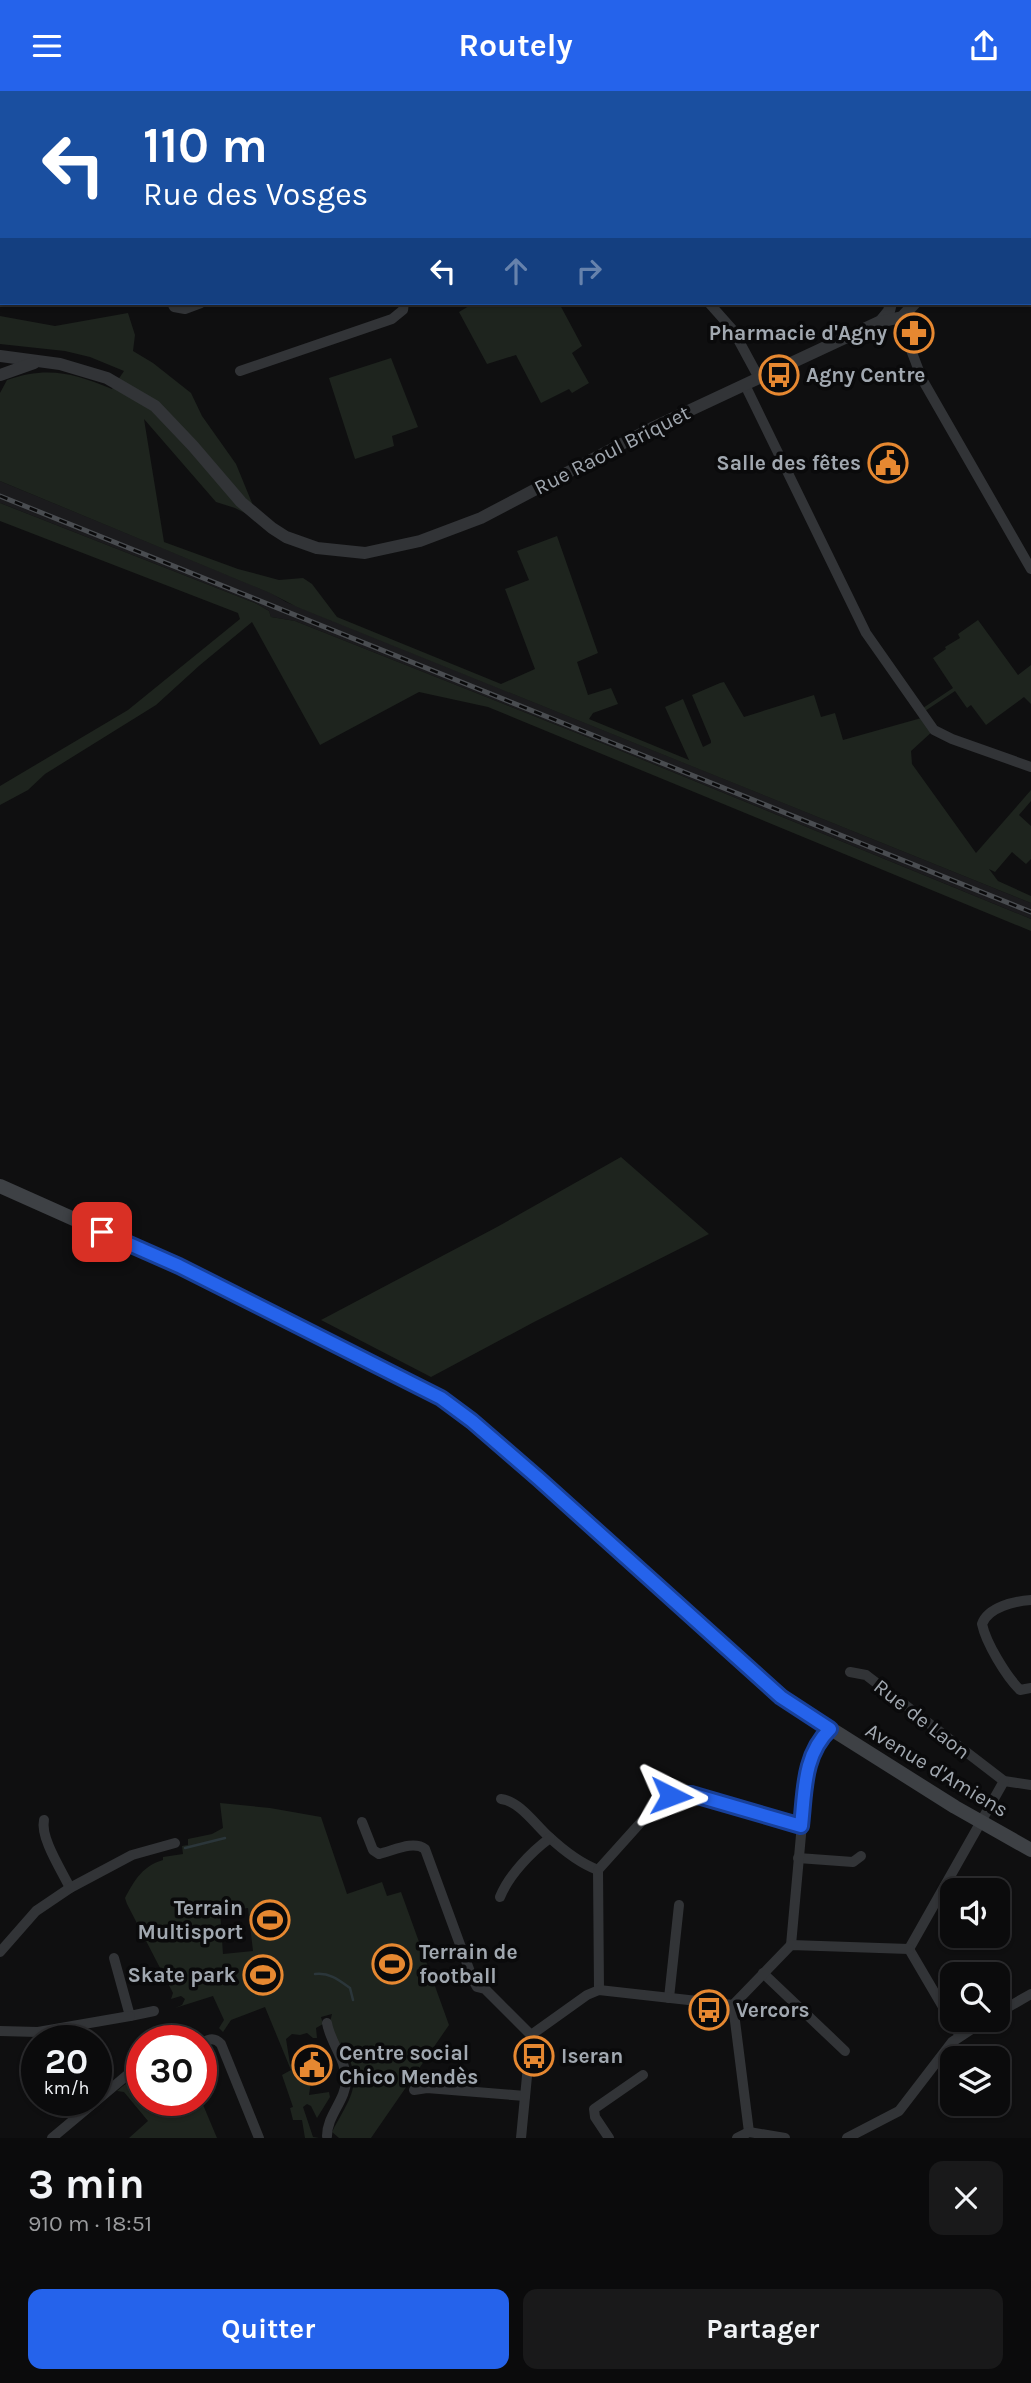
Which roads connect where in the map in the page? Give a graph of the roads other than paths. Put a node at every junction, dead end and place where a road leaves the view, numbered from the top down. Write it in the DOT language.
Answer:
graph roads {
  1 [pos="173,305"];
  2 [pos="196,305"];
  3 [pos="404,305"];
  4 [pos="711,305"];
  5 [pos="900,309"];
  6 [pos="0,356"];
  7 [pos="38,362"];
  8 [pos="240,372"];
  9 [pos="0,375"];
  10 [pos="759,378"];
  11 [pos="745,385"];
  12 [pos="1031,569"];
  13 [pos="1031,767"];
  14 [pos="0,1186"];
  15 [pos="1031,1600"];
  16 [pos="850,1672"];
  17 [pos="1031,1688"];
  18 [pos="830,1729"];
  19 [pos="1004,1781"];
  20 [pos="1031,1785"];
  21 [pos="501,1799"];
  22 [pos="44,1820"];
  23 [pos="362,1822"];
  24 [pos="982,1822"];
  25 [pos="801,1826"];
  26 [pos="550,1838"];
  27 [pos="175,1843"];
  28 [pos="1031,1850"];
  29 [pos="861,1856"];
  30 [pos="798,1859"];
  31 [pos="598,1870"];
  32 [pos="71,1888"];
  33 [pos="500,1897"];
  34 [pos="679,1905"];
  35 [pos="791,1945"];
  36 [pos="909,1949"];
  37 [pos="0,1952"];
  38 [pos="114,1958"];
  39 [pos="763,1973"];
  40 [pos="599,1990"];
  41 [pos="1031,1994"];
  42 [pos="669,1998"];
  43 [pos="733,2005"];
  44 [pos="1010,2006"];
  45 [pos="153,2011"];
  46 [pos="130,2016"];
  47 [pos="327,2023"];
  48 [pos="0,2031"];
  49 [pos="966,2032"];
  50 [pos="531,2035"];
  51 [pos="960,2036"];
  52 [pos="217,2040"];
  53 [pos="845,2051"];
  54 [pos="643,2075"];
  55 [pos="126,2076"];
  56 [pos="414,2090"];
  57 [pos="525,2096"];
  58 [pos="748,2133"];
  59 [pos="327,2136"];
  60 [pos="605,2137"];
  61 [pos="52,2138"];
  62 [pos="259,2138"];
  63 [pos="521,2138"];
  64 [pos="737,2138"];
  65 [pos="785,2138"];
  66 [pos="847,2138"];
  1 -- 2 [label="street"];
  3 -- 8 [label="street"];
  4 -- 10 [label="street"];
  5 -- 10 [label="street, Rue Raoul Briquet"];
  5 -- 12 [label="street"];
  6 -- 7 [label="street, Rue Raoul Briquet"];
  7 -- 9 [label="street"];
  7 -- 11 [label="street, Rue Raoul Briquet"];
  10 -- 11 [label="street, Rue Raoul Briquet"];
  11 -- 13 [label="street"];
  14 -- 18 [label="main road, Avenue d'Amiens"];
  15 -- 17 [label="street"];
  16 -- 19 [label="street, Rue de Laon"];
  18 -- 24 [label="main road, Avenue d'Amiens"];
  18 -- 25 [label="street"];
  19 -- 20 [label="street, Rue de Laon"];
  19 -- 24 [label="street"];
  21 -- 26 [label="street"];
  22 -- 32 [label="street"];
  23 -- 50 [label="street"];
  24 -- 28 [label="main road, Avenue d'Amiens"];
  24 -- 36 [label="street"];
  25 -- 30 [label="street"];
  25 -- 31 [label="street"];
  26 -- 31 [label="street"];
  26 -- 33 [label="street"];
  27 -- 32 [label="street"];
  29 -- 30 [label="street"];
  30 -- 35 [label="street"];
  31 -- 40 [label="street"];
  32 -- 37 [label="street"];
  34 -- 42 [label="street"];
  35 -- 36 [label="street"];
  35 -- 39 [label="street"];
  36 -- 51 [label="street"];
  38 -- 46 [label="street"];
  39 -- 43 [label="street"];
  39 -- 53 [label="street"];
  40 -- 42 [label="street"];
  40 -- 50 [label="street"];
  41 -- 44 [label="street"];
  42 -- 43 [label="street"];
  43 -- 58 [label="street"];
  45 -- 46 [label="street"];
  46 -- 48 [label="street"];
  47 -- 59 [label="street"];
  49 -- 51 [label="street"];
  50 -- 57 [label="street"];
  51 -- 66 [label="street"];
  52 -- 62 [label="street"];
  54 -- 60 [label="street"];
  55 -- 61 [label="street"];
  56 -- 57 [label="street"];
  57 -- 63 [label="street"];
  58 -- 64 [label="street"];
  58 -- 65 [label="street"];
}
